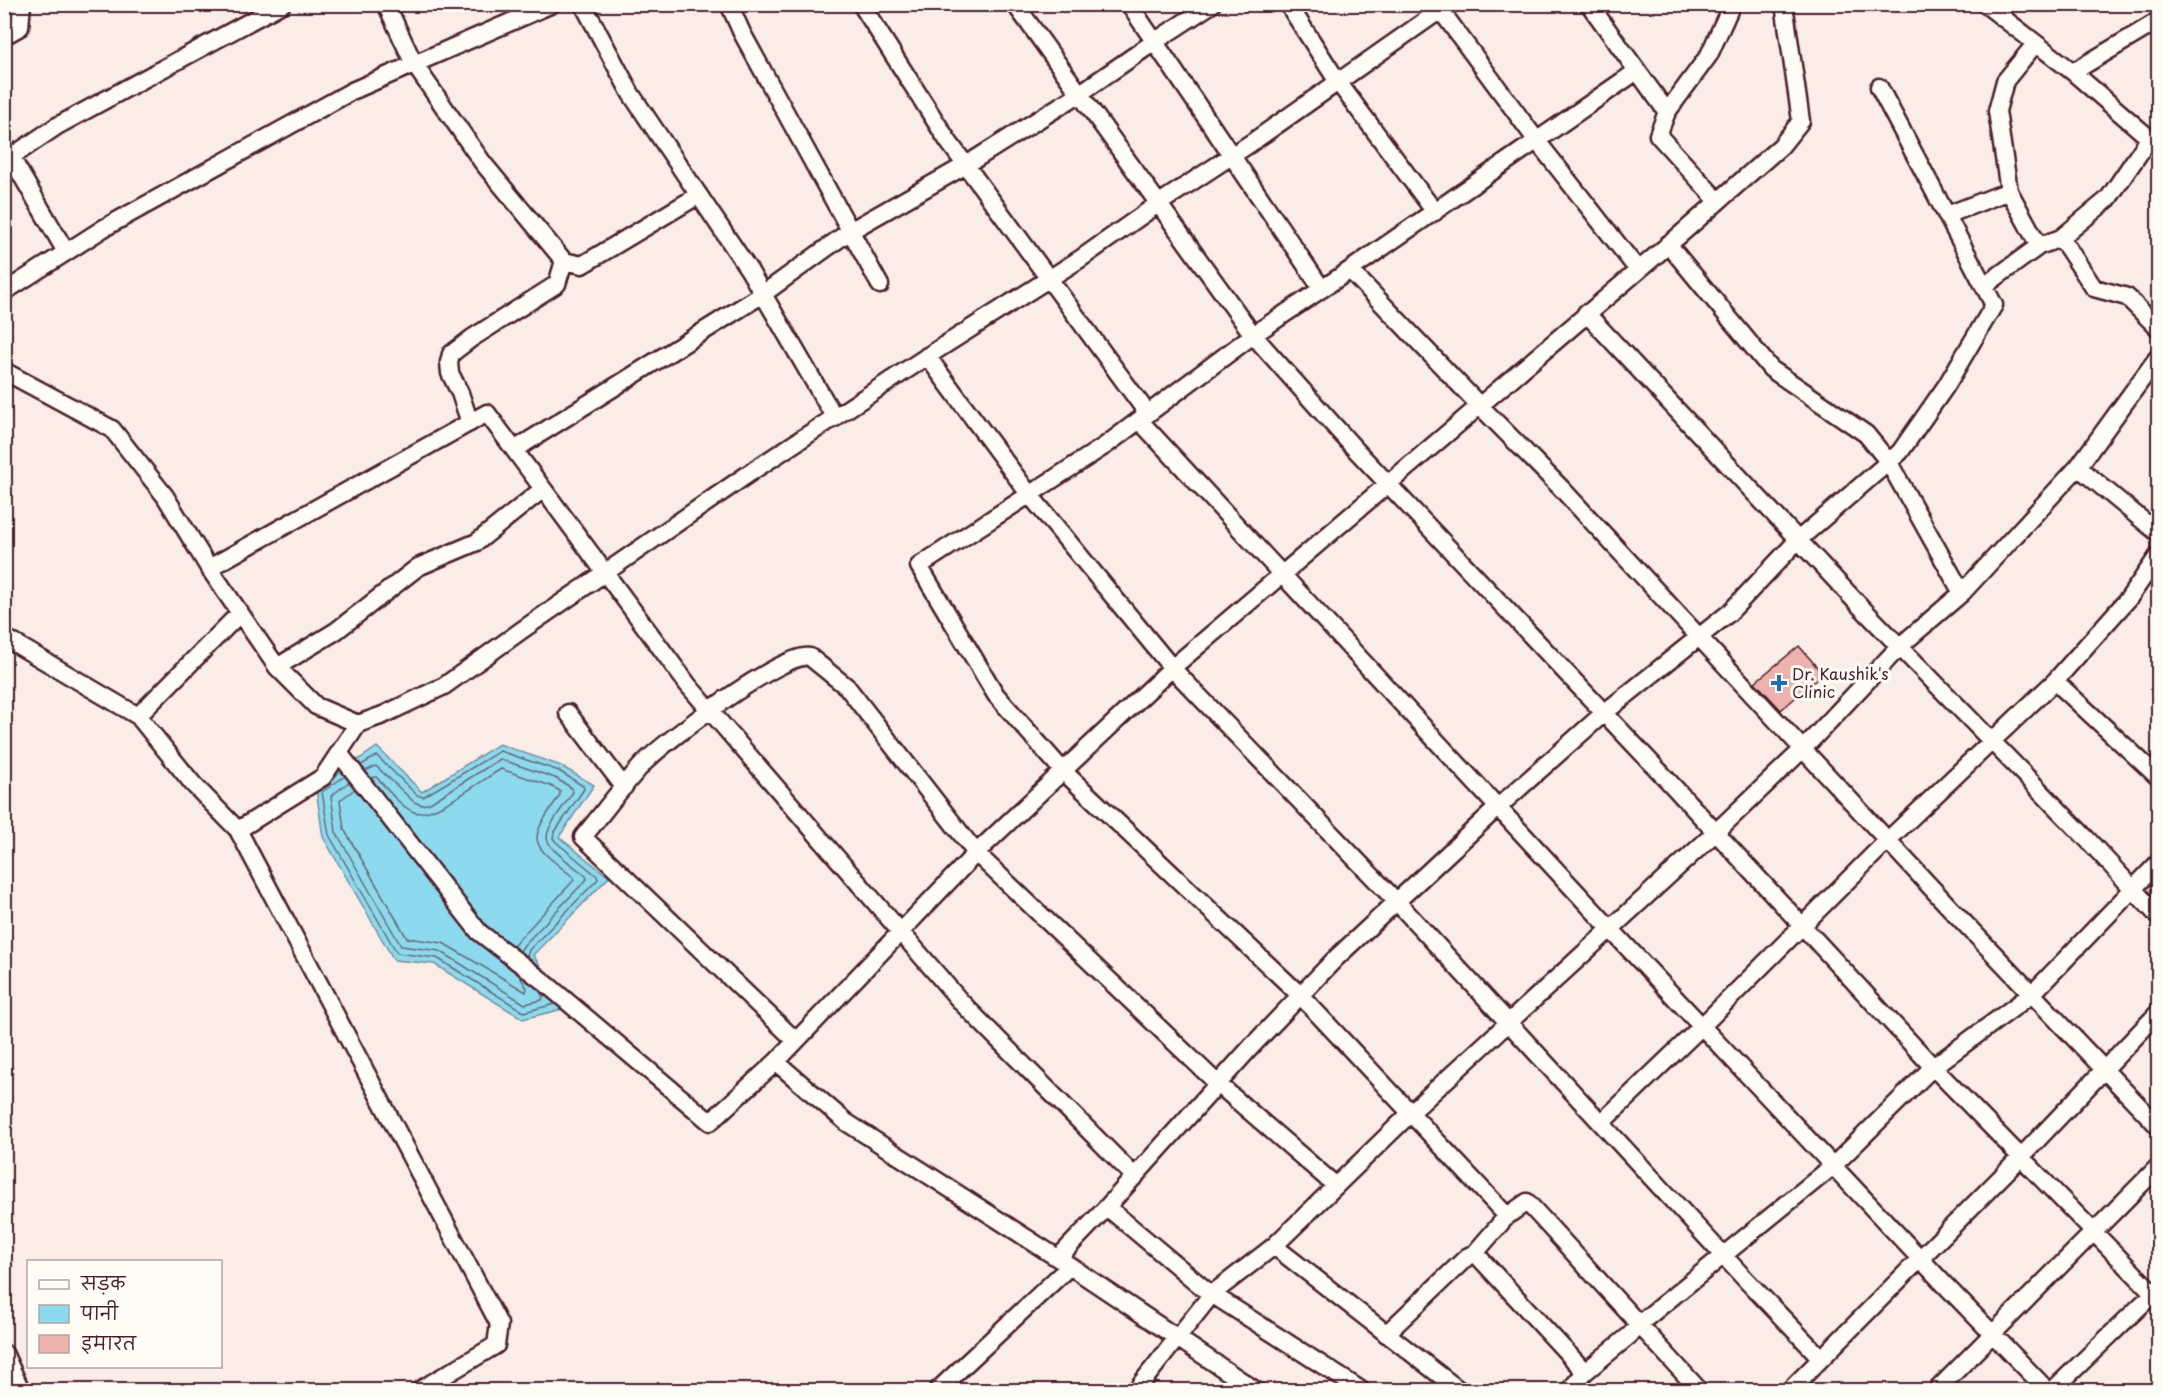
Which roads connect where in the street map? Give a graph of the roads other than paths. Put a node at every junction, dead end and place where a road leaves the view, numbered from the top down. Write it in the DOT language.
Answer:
graph roads {
  1 [pos="21,4"];
  2 [pos="282,4"];
  3 [pos="386,4"];
  4 [pos="552,4"];
  5 [pos="584,4"];
  6 [pos="729,4"];
  7 [pos="861,4"];
  8 [pos="1015,4"];
  9 [pos="1129,4"];
  10 [pos="1212,4"];
  11 [pos="1288,4"];
  12 [pos="1589,4"];
  13 [pos="1732,4"];
  14 [pos="1784,4"];
  15 [pos="1985,4"];
  16 [pos="1442,7"];
  17 [pos="2158,21"];
  18 [pos="4,36"];
  19 [pos="1154,42"];
  20 [pos="2035,44"];
  21 [pos="414,64"];
  22 [pos="1637,71"];
  23 [pos="2073,72"];
  24 [pos="1338,82"];
  25 [pos="1879,87"];
  26 [pos="1080,94"];
  27 [pos="1668,112"];
  28 [pos="1537,141"];
  29 [pos="2154,142"];
  30 [pos="8,151"];
  31 [pos="1232,156"];
  32 [pos="966,165"];
  33 [pos="2009,191"];
  34 [pos="699,195"];
  35 [pos="1718,201"];
  36 [pos="1158,204"];
  37 [pos="1435,212"];
  38 [pos="1947,215"];
  39 [pos="850,231"];
  40 [pos="2061,238"];
  41 [pos="1668,244"];
  42 [pos="2039,246"];
  43 [pos="66,252"];
  44 [pos="564,261"];
  45 [pos="1350,270"];
  46 [pos="1638,270"];
  47 [pos="1049,279"];
  48 [pos="880,285"];
  49 [pos="1984,286"];
  50 [pos="1322,289"];
  51 [pos="4,292"];
  52 [pos="763,294"];
  53 [pos="1586,313"];
  54 [pos="2158,328"];
  55 [pos="1253,335"];
  56 [pos="927,356"];
  57 [pos="2158,357"];
  58 [pos="4,371"];
  59 [pos="1479,405"];
  60 [pos="1143,417"];
  61 [pos="835,418"];
  62 [pos="470,423"];
  63 [pos="514,450"];
  64 [pos="1888,461"];
  65 [pos="2078,467"];
  66 [pos="1387,483"];
  67 [pos="543,489"];
  68 [pos="1029,494"];
  69 [pos="2158,533"];
  70 [pos="1798,540"];
  71 [pos="2158,556"];
  72 [pos="209,568"];
  73 [pos="606,574"];
  74 [pos="1282,574"];
  75 [pos="1962,593"];
  76 [pos="240,613"];
  77 [pos="1700,636"];
  78 [pos="4,637"];
  79 [pos="1900,646"];
  80 [pos="277,667"];
  81 [pos="1172,668"];
  82 [pos="2055,681"];
  83 [pos="709,709"];
  84 [pos="568,713"];
  85 [pos="1604,714"];
  86 [pos="138,716"];
  87 [pos="358,724"];
  88 [pos="1992,741"];
  89 [pos="1803,748"];
  90 [pos="339,753"];
  91 [pos="1063,771"];
  92 [pos="2158,777"];
  93 [pos="624,787"];
  94 [pos="1498,807"];
  95 [pos="238,830"];
  96 [pos="1716,832"];
  97 [pos="1888,840"];
  98 [pos="976,853"];
  99 [pos="2158,863"];
  100 [pos="2133,889"];
  101 [pos="1397,902"];
  102 [pos="2158,916"];
  103 [pos="1802,926"];
  104 [pos="1611,929"];
  105 [pos="900,933"];
  106 [pos="2032,994"];
  107 [pos="1300,995"];
  108 [pos="2158,1013"];
  109 [pos="1508,1022"];
  110 [pos="1702,1026"];
  111 [pos="796,1041"];
  112 [pos="776,1062"];
  113 [pos="1933,1067"];
  114 [pos="2104,1068"];
  115 [pos="1218,1084"];
  116 [pos="1412,1112"];
  117 [pos="1601,1122"];
  118 [pos="2158,1126"];
  119 [pos="2021,1157"];
  120 [pos="1833,1166"];
  121 [pos="2158,1167"];
  122 [pos="1134,1177"];
  123 [pos="1336,1186"];
  124 [pos="1107,1207"];
  125 [pos="1507,1216"];
  126 [pos="2095,1233"];
  127 [pos="1274,1246"];
  128 [pos="1475,1253"];
  129 [pos="1723,1255"];
  130 [pos="1919,1258"];
  131 [pos="1064,1262"];
  132 [pos="1212,1294"];
  133 [pos="2157,1294"];
  134 [pos="1639,1324"];
  135 [pos="1386,1334"];
  136 [pos="1992,1335"];
  137 [pos="1177,1338"];
  138 [pos="4,1353"];
  139 [pos="1821,1358"];
  140 [pos="1585,1372"];
  141 [pos="21,1390"];
  142 [pos="420,1390"];
  143 [pos="938,1390"];
  144 [pos="1136,1390"];
  145 [pos="1254,1390"];
  146 [pos="1361,1390"];
  147 [pos="1459,1390"];
  148 [pos="1570,1390"];
  149 [pos="1699,1390"];
  150 [pos="1790,1390"];
  151 [pos="1937,1390"];
  152 [pos="2047,1390"];
  153 [pos="2053,1390"];
  1 -- 18 [label="street"];
  2 -- 30 [label="street"];
  3 -- 21 [label="street"];
  4 -- 21 [label="street"];
  5 -- 34 [label="street"];
  6 -- 39 [label="street"];
  7 -- 32 [label="street"];
  8 -- 26 [label="street"];
  9 -- 19 [label="street"];
  10 -- 19 [label="street"];
  11 -- 24 [label="street"];
  12 -- 22 [label="street"];
  13 -- 27 [label="street"];
  14 -- 35 [label="street"];
  15 -- 20 [label="street"];
  16 -- 24 [label="street"];
  16 -- 28 [label="street"];
  17 -- 23 [label="street"];
  19 -- 26 [label="street"];
  19 -- 31 [label="street"];
  20 -- 23 [label="street"];
  20 -- 33 [label="street"];
  21 -- 43 [label="street"];
  21 -- 44 [label="street"];
  22 -- 27 [label="street"];
  22 -- 28 [label="street"];
  23 -- 29 [label="street"];
  24 -- 31 [label="street"];
  24 -- 37 [label="street"];
  25 -- 38 [label="street"];
  26 -- 32 [label="street"];
  26 -- 36 [label="street"];
  27 -- 35 [label="street"];
  28 -- 37 [label="street"];
  28 -- 46 [label="street"];
  29 -- 40 [label="street"];
  30 -- 43 [label="street"];
  31 -- 36 [label="street"];
  31 -- 50 [label="street"];
  32 -- 39 [label="street"];
  32 -- 47 [label="street"];
  33 -- 38 [label="street"];
  33 -- 42 [label="street"];
  34 -- 44 [label="street"];
  34 -- 52 [label="street"];
  35 -- 41 [label="street"];
  36 -- 47 [label="street"];
  36 -- 55 [label="street"];
  37 -- 45 [label="street"];
  38 -- 49 [label="street"];
  39 -- 48 [label="street"];
  39 -- 52 [label="street"];
  40 -- 42 [label="street"];
  40 -- 54 [label="street"];
  41 -- 46 [label="street"];
  41 -- 64 [label="street"];
  42 -- 49 [label="street"];
  43 -- 51 [label="street"];
  44 -- 62 [label="street"];
  45 -- 50 [label="street"];
  45 -- 59 [label="street"];
  46 -- 53 [label="street"];
  47 -- 56 [label="street"];
  47 -- 60 [label="street"];
  49 -- 64 [label="street"];
  50 -- 55 [label="street"];
  52 -- 61 [label="street"];
  52 -- 63 [label="street"];
  53 -- 59 [label="street"];
  53 -- 70 [label="street"];
  55 -- 60 [label="street"];
  55 -- 66 [label="street"];
  56 -- 61 [label="street"];
  56 -- 68 [label="street"];
  57 -- 65 [label="street"];
  58 -- 72 [label="street"];
  59 -- 66 [label="street"];
  59 -- 77 [label="street"];
  60 -- 68 [label="street"];
  60 -- 74 [label="street"];
  61 -- 73 [label="street"];
  62 -- 63 [label="street"];
  62 -- 72 [label="street"];
  63 -- 67 [label="street"];
  64 -- 70 [label="street"];
  64 -- 75 [label="street"];
  65 -- 69 [label="street"];
  65 -- 75 [label="street"];
  66 -- 74 [label="street"];
  66 -- 85 [label="street"];
  67 -- 73 [label="street"];
  67 -- 80 [label="street"];
  68 -- 81 [label="street"];
  68 -- 91 [label="street"];
  70 -- 77 [label="street"];
  70 -- 79 [label="street"];
  71 -- 82 [label="street"];
  72 -- 76 [label="street"];
  73 -- 83 [label="street"];
  73 -- 87 [label="street"];
  74 -- 81 [label="street"];
  74 -- 94 [label="street"];
  75 -- 79 [label="street"];
  76 -- 80 [label="street"];
  76 -- 86 [label="street"];
  77 -- 85 [label="street"];
  77 -- 89 [label="street"];
  78 -- 86 [label="street"];
  79 -- 88 [label="street"];
  79 -- 89 [label="street"];
  80 -- 87 [label="street"];
  81 -- 91 [label="street"];
  81 -- 101 [label="street"];
  82 -- 88 [label="street"];
  82 -- 92 [label="street"];
  83 -- 93 [label="street"];
  83 -- 98 [label="street"];
  83 -- 105 [label="street"];
  84 -- 93 [label="street"];
  85 -- 94 [label="street"];
  85 -- 96 [label="street"];
  86 -- 95 [label="street"];
  87 -- 90 [label="street"];
  88 -- 97 [label="street"];
  88 -- 100 [label="street"];
  89 -- 96 [label="street"];
  89 -- 97 [label="street"];
  90 -- 95 [label="street"];
  90 -- 112 [label="street"];
  91 -- 98 [label="street"];
  91 -- 107 [label="street"];
  93 -- 111 [label="street"];
  94 -- 101 [label="street"];
  94 -- 104 [label="street"];
  95 -- 142 [label="street"];
  96 -- 103 [label="street"];
  96 -- 104 [label="street"];
  97 -- 103 [label="street"];
  97 -- 106 [label="street"];
  98 -- 105 [label="street"];
  98 -- 115 [label="street"];
  99 -- 100 [label="street"];
  100 -- 102 [label="street"];
  100 -- 106 [label="street"];
  101 -- 107 [label="street"];
  101 -- 109 [label="street"];
  103 -- 110 [label="street"];
  103 -- 113 [label="street"];
  104 -- 109 [label="street"];
  104 -- 110 [label="street"];
  105 -- 111 [label="street"];
  105 -- 122 [label="street"];
  106 -- 113 [label="street"];
  106 -- 114 [label="street"];
  107 -- 115 [label="street"];
  107 -- 116 [label="street"];
  108 -- 114 [label="street"];
  109 -- 116 [label="street"];
  109 -- 117 [label="street"];
  110 -- 117 [label="street"];
  110 -- 120 [label="street"];
  111 -- 112 [label="street"];
  112 -- 131 [label="street"];
  113 -- 119 [label="street"];
  113 -- 120 [label="street"];
  114 -- 118 [label="street"];
  114 -- 119 [label="street"];
  115 -- 122 [label="street"];
  115 -- 123 [label="street"];
  116 -- 123 [label="street"];
  116 -- 125 [label="street"];
  117 -- 129 [label="street"];
  119 -- 126 [label="street"];
  119 -- 130 [label="street"];
  120 -- 129 [label="street"];
  120 -- 130 [label="street"];
  121 -- 126 [label="street"];
  122 -- 124 [label="street"];
  123 -- 127 [label="street"];
  124 -- 131 [label="street"];
  124 -- 132 [label="street"];
  125 -- 128 [label="street"];
  125 -- 134 [label="street"];
  126 -- 133 [label="street"];
  126 -- 136 [label="street"];
  127 -- 132 [label="street"];
  127 -- 135 [label="street"];
  128 -- 135 [label="street"];
  128 -- 140 [label="street"];
  129 -- 134 [label="street"];
  129 -- 139 [label="street"];
  130 -- 136 [label="street"];
  130 -- 139 [label="street"];
  131 -- 137 [label="street"];
  131 -- 143 [label="street"];
  132 -- 137 [label="street"];
  132 -- 146 [label="street"];
  133 -- 153 [label="street"];
  134 -- 140 [label="street"];
  134 -- 149 [label="street"];
  135 -- 147 [label="street"];
  136 -- 151 [label="street"];
  136 -- 152 [label="street"];
  137 -- 144 [label="street"];
  137 -- 145 [label="street"];
  138 -- 141 [label="street"];
  139 -- 150 [label="street"];
  140 -- 148 [label="street"];
}
